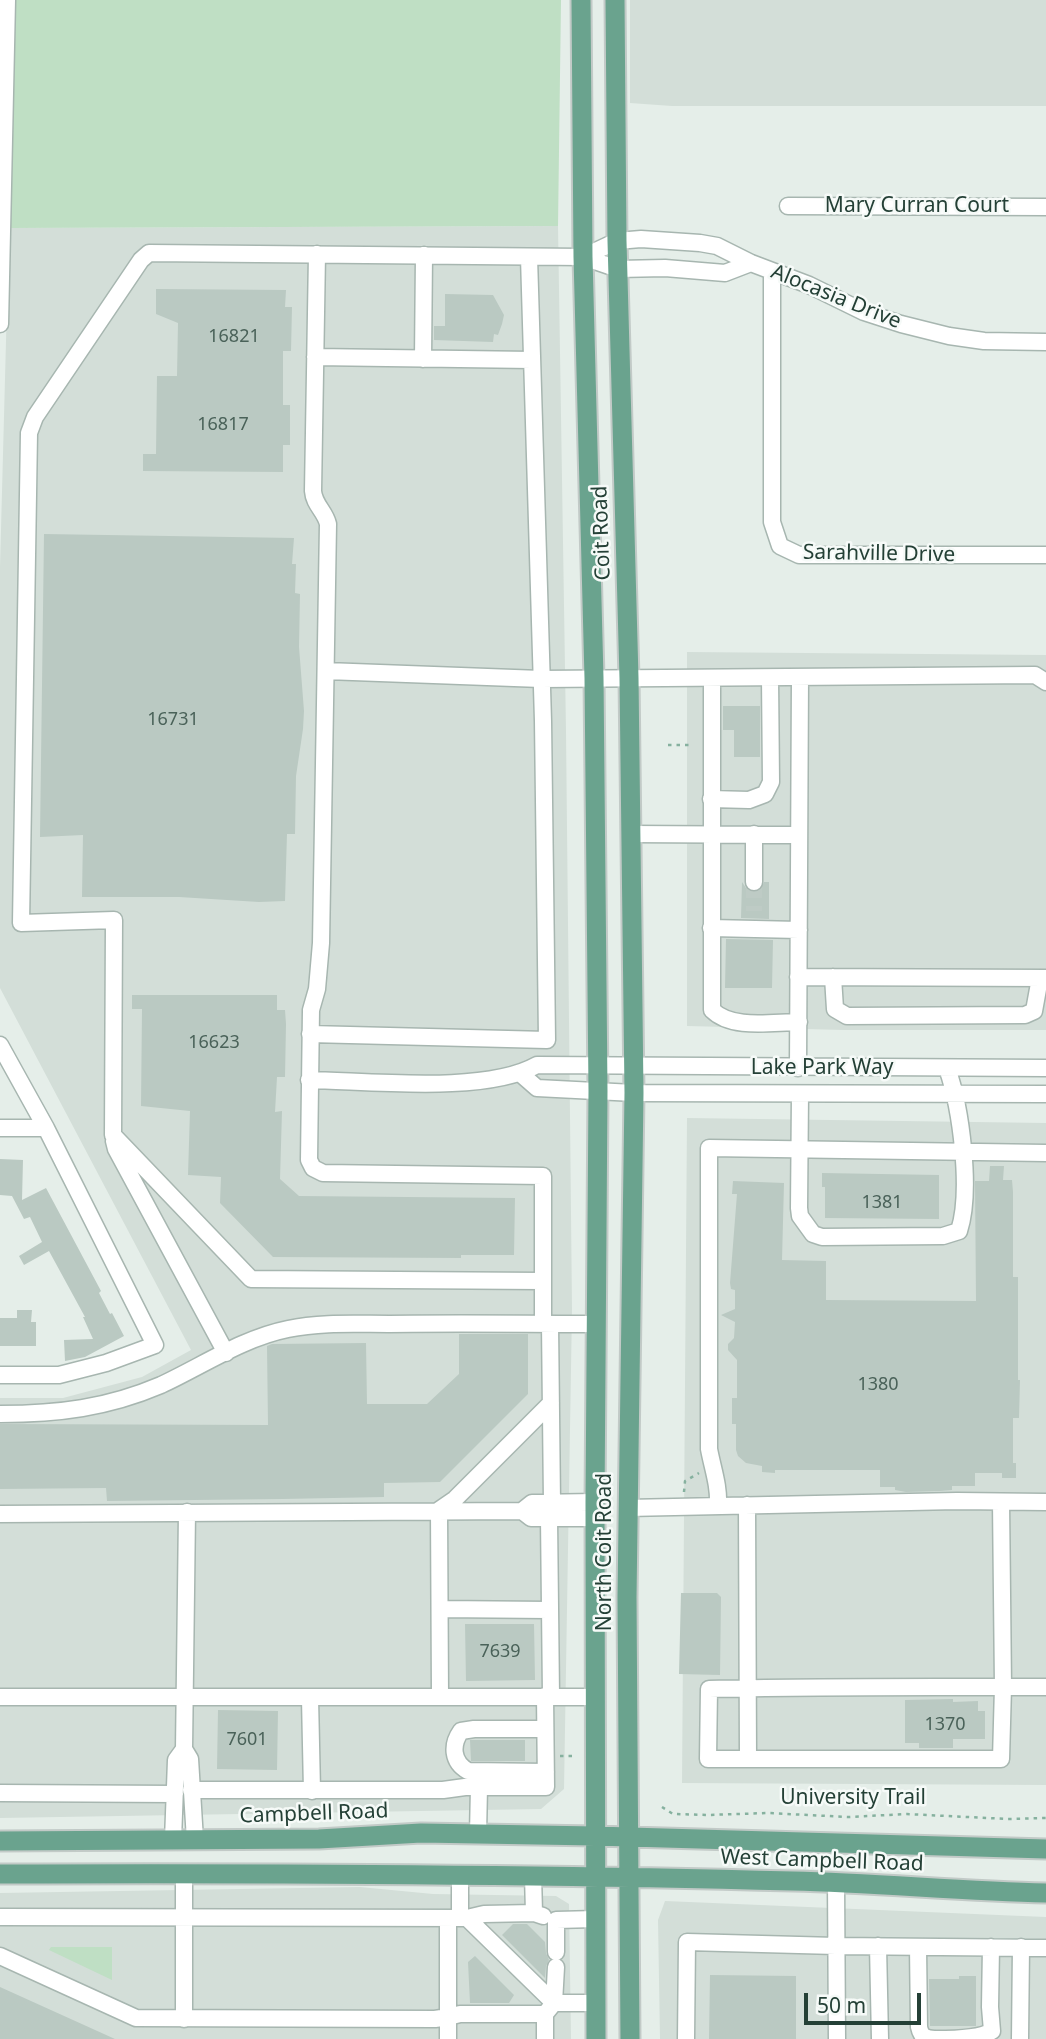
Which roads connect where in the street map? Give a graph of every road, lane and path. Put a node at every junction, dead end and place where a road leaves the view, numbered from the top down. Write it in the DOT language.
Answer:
graph roads {
  1 [pos="7,0"];
  2 [pos="581,0"];
  3 [pos="615,0"];
  4 [pos="788,206"];
  5 [pos="1046,207"];
  6 [pos="617,241"];
  7 [pos="317,254"];
  8 [pos="424,255"];
  9 [pos="529,257"];
  10 [pos="583,257"];
  11 [pos="751,263"];
  12 [pos="618,269"];
  13 [pos="772,272"];
  14 [pos="0,324"];
  15 [pos="1046,342"];
  16 [pos="315,357"];
  17 [pos="423,359"];
  18 [pos="532,360"];
  19 [pos="1046,555"];
  20 [pos="326,671"];
  21 [pos="800,677"];
  22 [pos="594,678"];
  23 [pos="629,678"];
  24 [pos="712,678"];
  25 [pos="770,678"];
  26 [pos="541,679"];
  27 [pos="1046,682"];
  28 [pos="690,745"];
  29 [pos="668,746"];
  30 [pos="711,799"];
  31 [pos="631,834"];
  32 [pos="711,834"];
  33 [pos="754,834"];
  34 [pos="799,835"];
  35 [pos="754,882"];
  36 [pos="754,911"];
  37 [pos="711,928"];
  38 [pos="754,929"];
  39 [pos="799,930"];
  40 [pos="798,977"];
  41 [pos="833,977"];
  42 [pos="1043,978"];
  43 [pos="799,1022"];
  44 [pos="310,1034"];
  45 [pos="0,1045"];
  46 [pos="598,1066"];
  47 [pos="634,1066"];
  48 [pos="798,1068"];
  49 [pos="947,1068"];
  50 [pos="1046,1068"];
  51 [pos="521,1074"];
  52 [pos="309,1080"];
  53 [pos="598,1091"];
  54 [pos="634,1093"];
  55 [pos="956,1093"];
  56 [pos="800,1094"];
  57 [pos="1046,1094"];
  58 [pos="0,1128"];
  59 [pos="46,1128"];
  60 [pos="113,1135"];
  61 [pos="801,1151"];
  62 [pos="963,1152"];
  63 [pos="1046,1153"];
  64 [pos="542,1281"];
  65 [pos="546,1323"];
  66 [pos="596,1324"];
  67 [pos="226,1353"];
  68 [pos="0,1375"];
  69 [pos="551,1403"];
  70 [pos="0,1414"];
  71 [pos="705,1471"];
  72 [pos="684,1492"];
  73 [pos="1001,1502"];
  74 [pos="1046,1502"];
  75 [pos="718,1506"];
  76 [pos="747,1506"];
  77 [pos="627,1508"];
  78 [pos="439,1510"];
  79 [pos="551,1510"];
  80 [pos="595,1510"];
  81 [pos="187,1512"];
  82 [pos="0,1514"];
  83 [pos="440,1609"];
  84 [pos="549,1610"];
  85 [pos="1046,1686"];
  86 [pos="1003,1687"];
  87 [pos="748,1688"];
  88 [pos="440,1696"];
  89 [pos="548,1696"];
  90 [pos="0,1697"];
  91 [pos="595,1697"];
  92 [pos="186,1698"];
  93 [pos="310,1698"];
  94 [pos="545,1729"];
  95 [pos="554,1756"];
  96 [pos="575,1756"];
  97 [pos="748,1759"];
  98 [pos="546,1772"];
  99 [pos="480,1787"];
  100 [pos="312,1791"];
  101 [pos="183,1792"];
  102 [pos="0,1793"];
  103 [pos="662,1807"];
  104 [pos="1046,1818"];
  105 [pos="478,1834"];
  106 [pos="595,1836"];
  107 [pos="629,1838"];
  108 [pos="173,1840"];
  109 [pos="195,1840"];
  110 [pos="0,1841"];
  111 [pos="1046,1849"];
  112 [pos="0,1874"];
  113 [pos="184,1874"];
  114 [pos="460,1874"];
  115 [pos="533,1875"];
  116 [pos="595,1877"];
  117 [pos="629,1877"];
  118 [pos="836,1882"];
  119 [pos="1046,1892"];
  120 [pos="534,1913"];
  121 [pos="184,1916"];
  122 [pos="0,1917"];
  123 [pos="458,1918"];
  124 [pos="596,1919"];
  125 [pos="556,1920"];
  126 [pos="836,1946"];
  127 [pos="878,1947"];
  128 [pos="918,1947"];
  129 [pos="991,1947"];
  130 [pos="1021,1948"];
  131 [pos="1046,1948"];
  132 [pos="0,1956"];
  133 [pos="595,2003"];
  134 [pos="549,2008"];
  135 [pos="448,2017"];
  136 [pos="184,2019"];
  137 [pos="918,2033"];
  138 [pos="447,2039"];
  139 [pos="545,2039"];
  140 [pos="596,2039"];
  141 [pos="630,2039"];
  142 [pos="686,2039"];
  143 [pos="837,2039"];
  144 [pos="880,2039"];
  145 [pos="935,2039"];
  146 [pos="1020,2039"];
  1 -- 14 [label="street"];
  2 -- 10 [label="main road, Coit Road"];
  3 -- 6 [label="main road, Coit Road"];
  4 -- 5 [label="street, Mary Curran Court"];
  6 -- 10 [label="street, Alocasia Drive"];
  6 -- 11 [label="street, Alocasia Drive"];
  6 -- 12 [label="main road, Coit Road"];
  7 -- 8 [label="street"];
  7 -- 16 [label="street"];
  7 -- 60 [label="street"];
  8 -- 9 [label="street"];
  8 -- 17 [label="street"];
  9 -- 10 [label="street"];
  9 -- 18 [label="street"];
  10 -- 12 [label="street, Alocasia Drive"];
  10 -- 22 [label="main road, Coit Road"];
  11 -- 12 [label="street, Alocasia Drive"];
  11 -- 13 [label="street, Alocasia Drive"];
  12 -- 23 [label="main road, Coit Road"];
  13 -- 15 [label="street, Alocasia Drive"];
  13 -- 19 [label="street, Sarahville Drive"];
  16 -- 17 [label="street"];
  16 -- 20 [label="street"];
  17 -- 18 [label="street"];
  18 -- 26 [label="street"];
  20 -- 26 [label="street"];
  20 -- 44 [label="street"];
  21 -- 25 [label="street"];
  21 -- 27 [label="street"];
  21 -- 34 [label="street"];
  22 -- 23 [label="street"];
  22 -- 26 [label="street"];
  22 -- 46 [label="main road, Coit Road"];
  23 -- 24 [label="street"];
  23 -- 31 [label="main road, Coit Road"];
  24 -- 25 [label="street"];
  24 -- 30 [label="street"];
  25 -- 30 [label="street"];
  26 -- 44 [label="street"];
  28 -- 29 [label="path"];
  30 -- 32 [label="street"];
  31 -- 32 [label="street"];
  31 -- 47 [label="main road, Coit Road"];
  32 -- 33 [label="street"];
  32 -- 37 [label="street"];
  33 -- 34 [label="street"];
  33 -- 35 [label="street"];
  34 -- 39 [label="street"];
  36 -- 38 [label="street"];
  37 -- 38 [label="street"];
  37 -- 43 [label="street"];
  38 -- 39 [label="street"];
  39 -- 40 [label="street"];
  40 -- 41 [label="street"];
  40 -- 43 [label="street"];
  41 -- 42 [label="street"];
  41 -- 42 [label="street"];
  43 -- 48 [label="street"];
  44 -- 52 [label="street"];
  45 -- 59 [label="street"];
  46 -- 47 [label="street, Lake Park Way"];
  46 -- 51 [label="street, Lake Park Way"];
  46 -- 53 [label="main road, North Coit Road"];
  47 -- 48 [label="street, Lake Park Way"];
  47 -- 54 [label="main road, North Coit Road"];
  48 -- 49 [label="street, Lake Park Way"];
  49 -- 50 [label="street, Lake Park Way"];
  49 -- 55 [label="street"];
  51 -- 52 [label="street, Lake Park Way"];
  51 -- 53 [label="street, Lake Park Way"];
  52 -- 64 [label="street"];
  53 -- 54 [label="street, Lake Park Way"];
  53 -- 66 [label="main road, North Coit Road"];
  54 -- 56 [label="street, Lake Park Way"];
  54 -- 77 [label="main road, North Coit Road"];
  55 -- 56 [label="street, Lake Park Way"];
  55 -- 57 [label="street, Lake Park Way"];
  55 -- 62 [label="street"];
  56 -- 61 [label="street"];
  58 -- 59 [label="street"];
  59 -- 68 [label="street"];
  60 -- 64 [label="street"];
  60 -- 67 [label="street"];
  61 -- 62 [label="street"];
  61 -- 62 [label="street"];
  61 -- 75 [label="street"];
  62 -- 63 [label="street"];
  64 -- 65 [label="street"];
  65 -- 66 [label="street"];
  65 -- 67 [label="street"];
  65 -- 69 [label="street"];
  66 -- 80 [label="main road, North Coit Road"];
  67 -- 70 [label="street"];
  69 -- 78 [label="street"];
  69 -- 79 [label="street"];
  71 -- 72 [label="path"];
  73 -- 74 [label="street"];
  73 -- 76 [label="street"];
  73 -- 86 [label="street"];
  75 -- 76 [label="street"];
  75 -- 77 [label="street"];
  76 -- 87 [label="street"];
  77 -- 80 [label="main road"];
  77 -- 107 [label="main road, North Coit Road"];
  78 -- 79 [label="street"];
  78 -- 81 [label="street"];
  78 -- 83 [label="street"];
  79 -- 80 [label="street"];
  79 -- 84 [label="street"];
  80 -- 91 [label="main road, North Coit Road"];
  81 -- 82 [label="street"];
  81 -- 92 [label="street"];
  83 -- 84 [label="street"];
  83 -- 88 [label="street"];
  84 -- 89 [label="street"];
  85 -- 86 [label="street"];
  86 -- 87 [label="street"];
  86 -- 97 [label="street"];
  87 -- 97 [label="street"];
  87 -- 97 [label="street"];
  88 -- 89 [label="street"];
  88 -- 93 [label="street"];
  89 -- 91 [label="street"];
  89 -- 94 [label="street"];
  90 -- 92 [label="street"];
  91 -- 106 [label="main road, North Coit Road"];
  92 -- 93 [label="street"];
  92 -- 101 [label="street"];
  93 -- 100 [label="street"];
  94 -- 98 [label="street"];
  94 -- 98 [label="street"];
  95 -- 96 [label="path"];
  98 -- 99 [label="street"];
  99 -- 100 [label="street"];
  99 -- 105 [label="street"];
  100 -- 101 [label="street"];
  101 -- 102 [label="street"];
  101 -- 108 [label="street"];
  101 -- 109 [label="street"];
  103 -- 104 [label="path, University Trail"];
  105 -- 106 [label="main road, Campbell Road"];
  105 -- 109 [label="main road, Campbell Road"];
  106 -- 107 [label="main road, Campbell Road"];
  106 -- 116 [label="main road, North Coit Road"];
  107 -- 111 [label="main road, West Campbell Road"];
  107 -- 117 [label="main road, North Coit Road"];
  108 -- 109 [label="main road, Campbell Road"];
  108 -- 110 [label="main road, Campbell Road"];
  108 -- 113 [label="main road"];
  109 -- 113 [label="main road"];
  112 -- 113 [label="main road"];
  113 -- 114 [label="main road"];
  113 -- 121 [label="street"];
  114 -- 115 [label="main road"];
  114 -- 123 [label="street"];
  115 -- 116 [label="main road"];
  115 -- 120 [label="street"];
  116 -- 117 [label="main road, West Campbell Road"];
  116 -- 124 [label="main road, North Coit Road"];
  117 -- 118 [label="main road, West Campbell Road"];
  117 -- 141 [label="main road, North Coit Road"];
  118 -- 119 [label="main road, West Campbell Road"];
  118 -- 126 [label="street"];
  120 -- 123 [label="street"];
  120 -- 125 [label="street"];
  121 -- 122 [label="street"];
  121 -- 123 [label="street"];
  121 -- 136 [label="street"];
  123 -- 134 [label="street"];
  123 -- 135 [label="street"];
  124 -- 125 [label="street"];
  124 -- 133 [label="main road, North Coit Road"];
  125 -- 134 [label="street"];
  126 -- 127 [label="street"];
  126 -- 142 [label="street"];
  126 -- 143 [label="street"];
  127 -- 128 [label="street"];
  127 -- 144 [label="street"];
  128 -- 129 [label="street"];
  128 -- 137 [label="street"];
  129 -- 130 [label="street"];
  129 -- 145 [label="street"];
  130 -- 131 [label="street"];
  130 -- 146 [label="street"];
  132 -- 136 [label="street"];
  133 -- 134 [label="street"];
  133 -- 140 [label="main road, North Coit Road"];
  134 -- 135 [label="street"];
  134 -- 139 [label="street"];
  135 -- 136 [label="street"];
  135 -- 138 [label="street"];
  137 -- 145 [label="street"];
}
